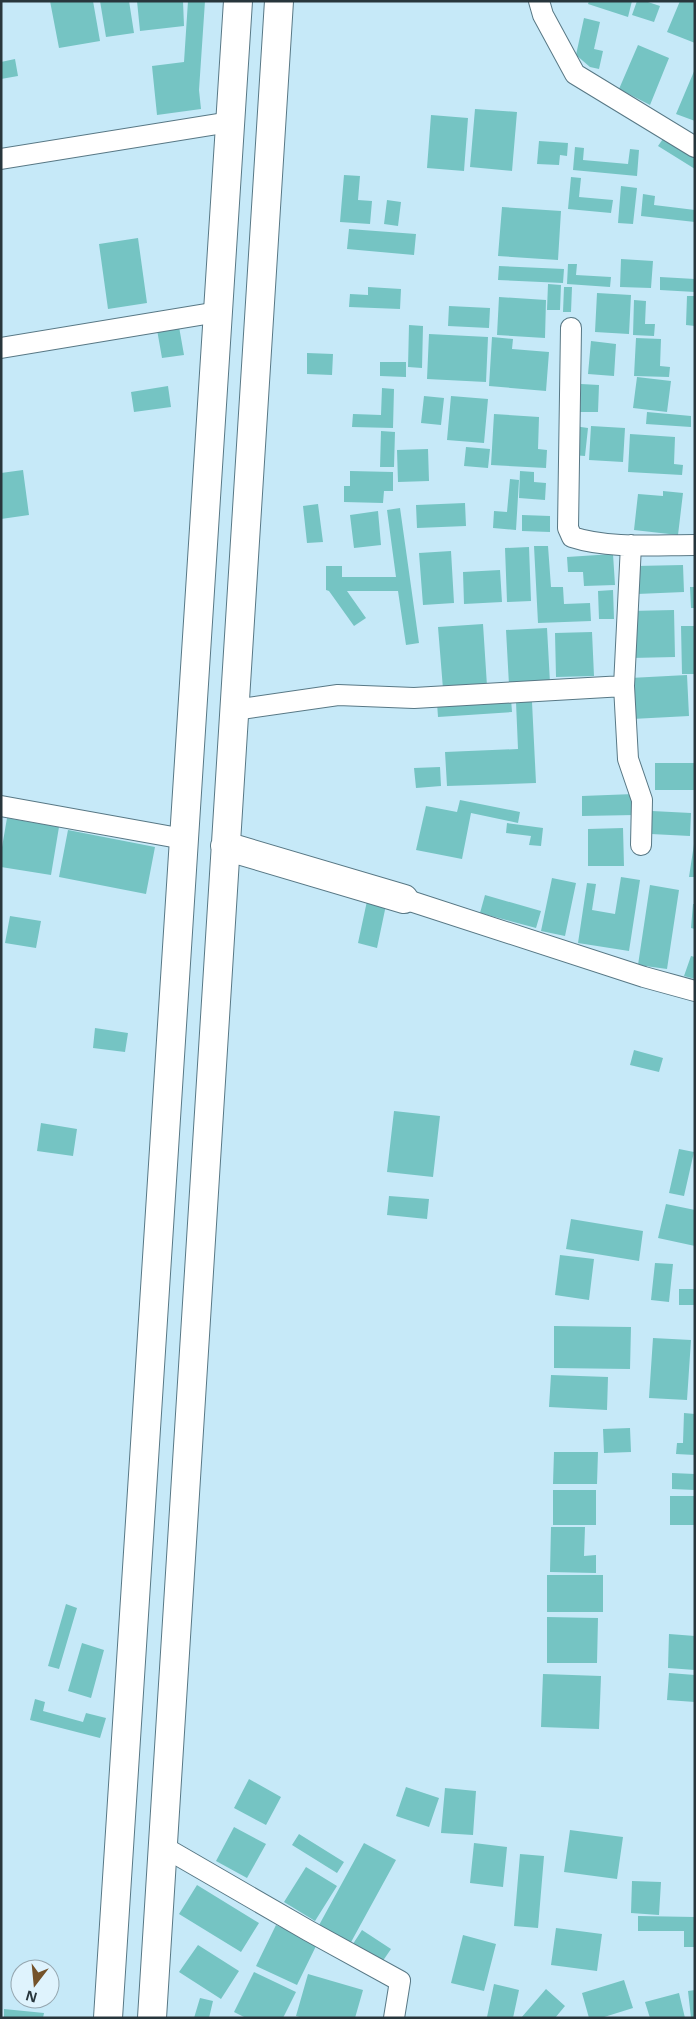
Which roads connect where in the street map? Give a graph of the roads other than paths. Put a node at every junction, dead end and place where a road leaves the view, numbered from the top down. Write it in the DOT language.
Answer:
graph roads {
  1 [pos="238,1"];
  2 [pos="279,1"];
  3 [pos="539,1"];
  4 [pos="230,122"];
  5 [pos="695,147"];
  6 [pos="1,159"];
  7 [pos="218,312"];
  8 [pos="571,328"];
  9 [pos="1,348"];
  10 [pos="630,545"];
  11 [pos="695,545"];
  12 [pos="624,686"];
  13 [pos="234,710"];
  14 [pos="1,806"];
  15 [pos="184,839"];
  16 [pos="641,845"];
  17 [pos="225,846"];
  18 [pos="404,899"];
  19 [pos="695,991"];
  20 [pos="132,1650"];
  21 [pos="174,1653"];
  22 [pos="162,1846"];
  23 [pos="108,2018"];
  24 [pos="152,2018"];
  25 [pos="394,2018"];
  1 -- 4 [label="street"];
  2 -- 13 [label="street"];
  3 -- 5 [label="street"];
  4 -- 6 [label="street"];
  4 -- 7 [label="street"];
  7 -- 9 [label="street"];
  7 -- 15 [label="street"];
  8 -- 10 [label="street"];
  10 -- 11 [label="street"];
  10 -- 12 [label="street"];
  12 -- 13 [label="street"];
  12 -- 16 [label="street"];
  13 -- 17 [label="street"];
  14 -- 15 [label="street"];
  15 -- 20 [label="street"];
  17 -- 18 [label="street"];
  17 -- 21 [label="street"];
  18 -- 19 [label="street"];
  20 -- 21 [label="street"];
  20 -- 23 [label="street"];
  21 -- 22 [label="street"];
  22 -- 24 [label="street"];
  22 -- 25 [label="street"];
}
